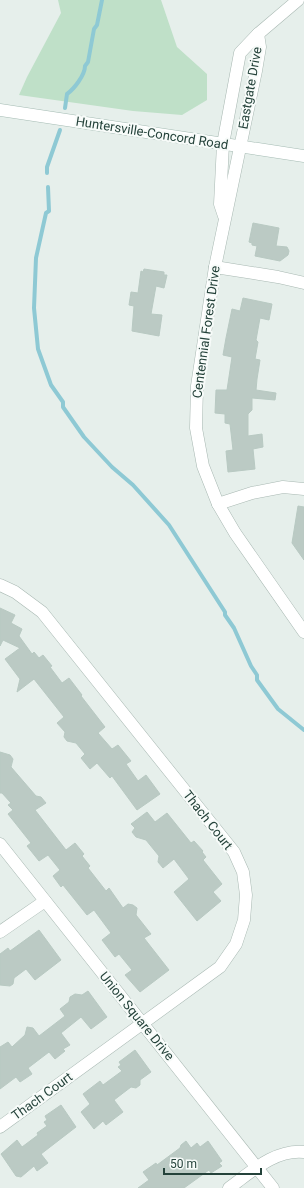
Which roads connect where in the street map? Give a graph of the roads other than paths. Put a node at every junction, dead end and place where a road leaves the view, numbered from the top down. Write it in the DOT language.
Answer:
graph roads {
  1 [pos="298,0"];
  2 [pos="258,34"];
  3 [pos="0,110"];
  4 [pos="223,144"];
  5 [pos="240,146"];
  6 [pos="304,156"];
  7 [pos="225,219"];
  8 [pos="215,267"];
  9 [pos="304,283"];
  10 [pos="304,488"];
  11 [pos="218,504"];
  12 [pos="0,585"];
  13 [pos="304,632"];
  14 [pos="0,844"];
  15 [pos="45,901"];
  16 [pos="0,932"];
  17 [pos="143,1024"];
  18 [pos="0,1127"];
  19 [pos="304,1152"];
  20 [pos="257,1167"];
  21 [pos="229,1188"];
  22 [pos="273,1188"];
  1 -- 2 [label="street, Eastgate Drive"];
  2 -- 4 [label="street, Centennial Forest Drive"];
  2 -- 5 [label="street, Eastgate Drive"];
  3 -- 4 [label="street, Huntersville-Concord Road"];
  4 -- 5 [label="street, Huntersville-Concord Road"];
  4 -- 7 [label="street, Centennial Forest Drive"];
  5 -- 6 [label="street, Huntersville-Concord Road"];
  5 -- 7 [label="street, Centennial Forest Drive"];
  7 -- 8 [label="street, Centennial Forest Drive"];
  8 -- 9 [label="street"];
  8 -- 11 [label="street, Centennial Forest Drive"];
  10 -- 11 [label="street"];
  11 -- 13 [label="street, Centennial Forest Drive"];
  12 -- 17 [label="street, Thach Court"];
  14 -- 15 [label="street, Union Square Drive"];
  15 -- 16 [label="street"];
  15 -- 17 [label="street, Union Square Drive"];
  17 -- 18 [label="street, Thach Court"];
  17 -- 20 [label="street, Union Square Drive"];
  19 -- 20 [label="street"];
  20 -- 21 [label="street"];
  20 -- 22 [label="street, Union Square Drive"];
}
